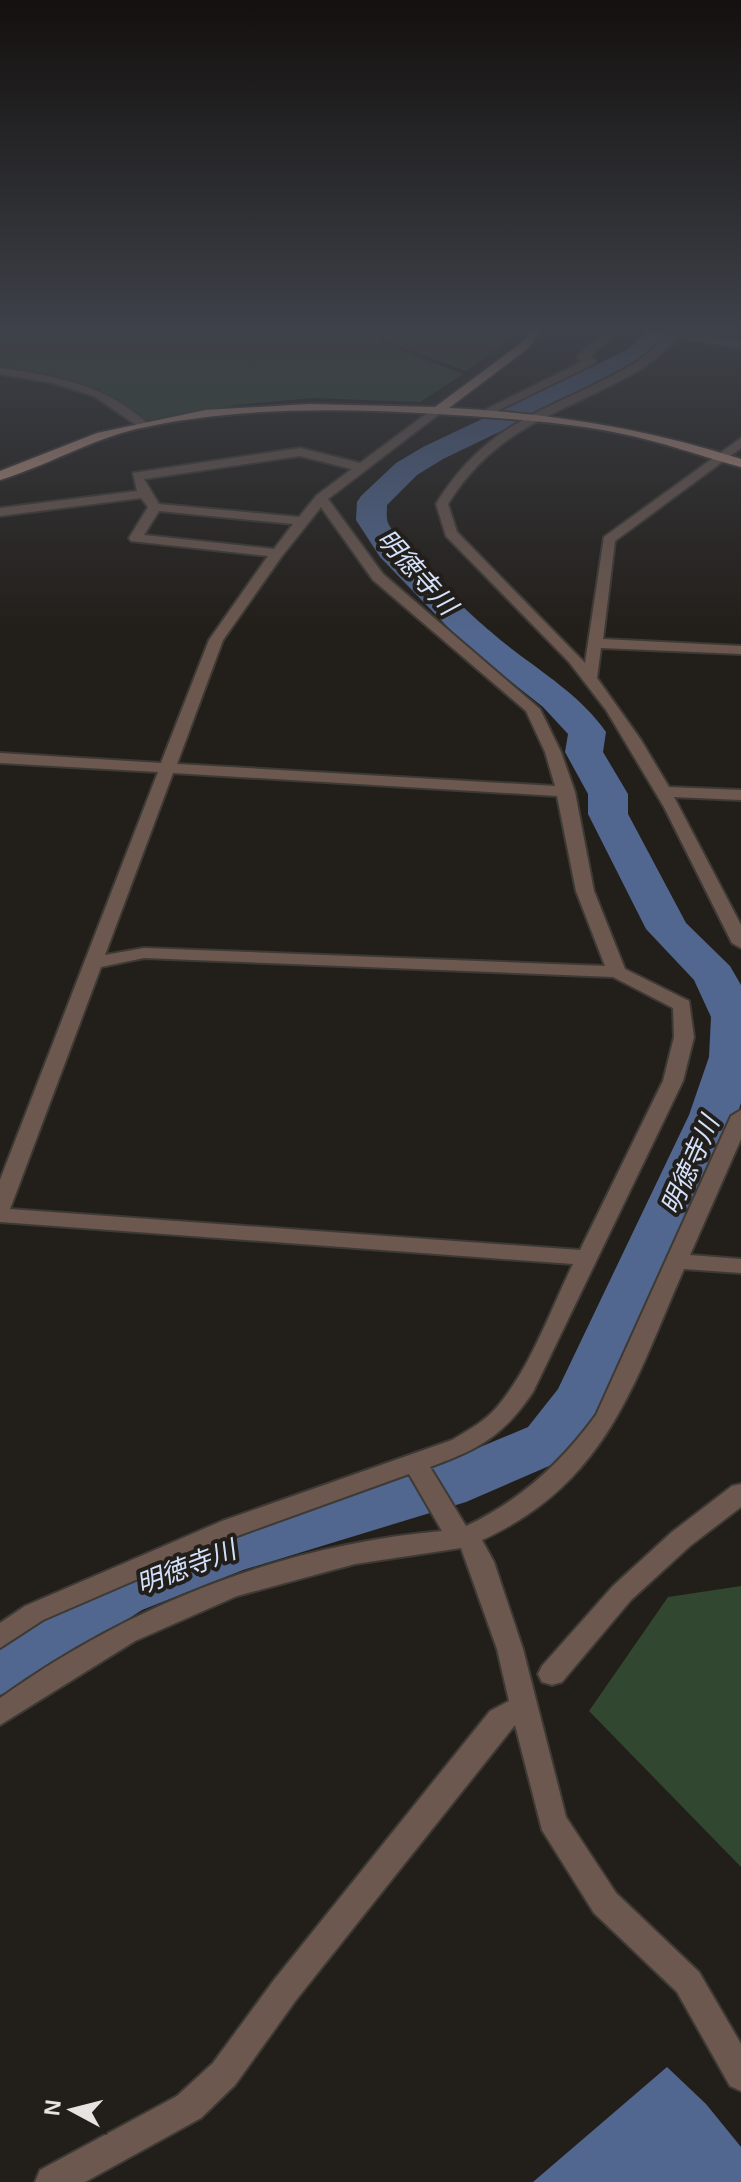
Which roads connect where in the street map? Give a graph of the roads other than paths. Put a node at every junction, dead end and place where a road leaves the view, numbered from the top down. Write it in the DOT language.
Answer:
graph roads {
  1 [pos="124,431"];
  2 [pos="410,431"];
  3 [pos="505,431"];
  4 [pos="626,431"];
  5 [pos="741,442"];
  6 [pos="722,457"];
  7 [pos="741,463"];
  8 [pos="360,467"];
  9 [pos="0,476"];
  10 [pos="144,494"];
  11 [pos="321,498"];
  12 [pos="155,507"];
  13 [pos="0,512"];
  14 [pos="302,521"];
  15 [pos="277,553"];
  16 [pos="595,643"];
  17 [pos="741,650"];
  18 [pos="590,678"];
  19 [pos="0,758"];
  20 [pos="166,770"];
  21 [pos="661,791"];
  22 [pos="567,792"];
  23 [pos="741,795"];
  24 [pos="741,943"];
  25 [pos="91,963"];
  26 [pos="617,972"];
  27 [pos="741,1116"];
  28 [pos="0,1208"];
  29 [pos="0,1215"];
  30 [pos="587,1258"];
  31 [pos="676,1261"];
  32 [pos="741,1266"];
  33 [pos="418,1469"];
  34 [pos="741,1493"];
  35 [pos="458,1532"];
  36 [pos="0,1637"];
  37 [pos="552,1674"];
  38 [pos="523,1707"];
  39 [pos="0,1713"];
  40 [pos="741,2075"];
  41 [pos="52,2182"];
  1 -- 9 [label="main road"];
  2 -- 8 [label="street"];
  3 -- 18 [label="street"];
  4 -- 6 [label="main road"];
  5 -- 6 [label="street"];
  6 -- 7 [label="main road"];
  6 -- 16 [label="street"];
  8 -- 10 [label="street"];
  8 -- 11 [label="street"];
  10 -- 12 [label="street"];
  10 -- 13 [label="street"];
  11 -- 14 [label="street"];
  11 -- 22 [label="street"];
  12 -- 14 [label="street"];
  12 -- 15 [label="street"];
  14 -- 15 [label="street"];
  15 -- 20 [label="street"];
  16 -- 17 [label="street"];
  16 -- 18 [label="street"];
  18 -- 21 [label="street"];
  19 -- 20 [label="street"];
  20 -- 22 [label="street"];
  20 -- 25 [label="street"];
  21 -- 23 [label="street"];
  21 -- 24 [label="street"];
  22 -- 26 [label="street"];
  25 -- 26 [label="street"];
  25 -- 28 [label="street"];
  26 -- 30 [label="street"];
  27 -- 31 [label="street"];
  29 -- 30 [label="street"];
  30 -- 33 [label="street"];
  31 -- 32 [label="street"];
  31 -- 35 [label="street"];
  33 -- 35 [label="street"];
  33 -- 36 [label="street"];
  34 -- 37 [label="street"];
  35 -- 38 [label="street"];
  35 -- 39 [label="street"];
  38 -- 40 [label="street"];
  38 -- 41 [label="street"];
}
